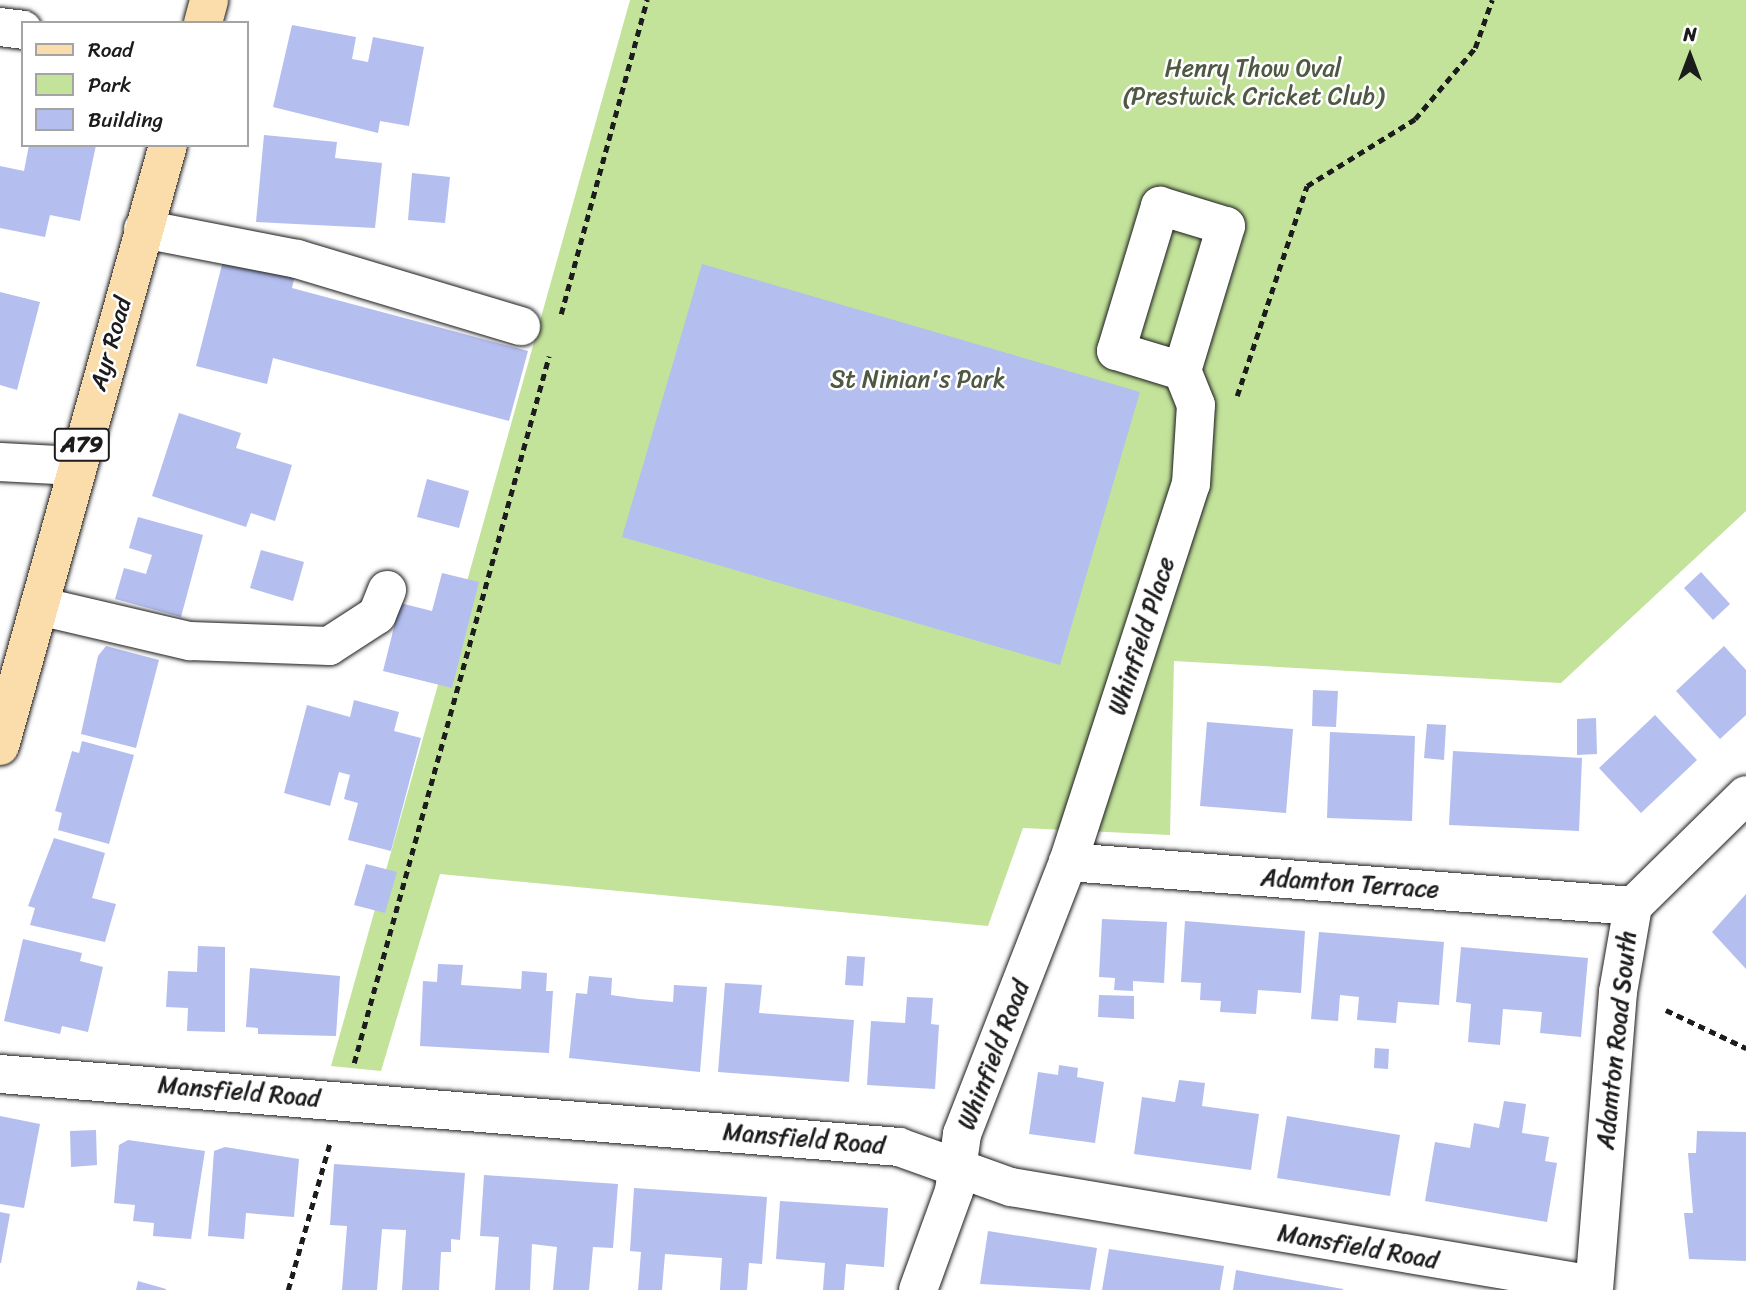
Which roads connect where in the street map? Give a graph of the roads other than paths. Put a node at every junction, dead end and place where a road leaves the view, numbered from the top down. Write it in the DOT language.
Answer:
graph roads {
  1 [pos="209,0"];
  2 [pos="204,21"];
  3 [pos="0,27"];
  4 [pos="21,30"];
  5 [pos="167,147"];
  6 [pos="143,229"];
  7 [pos="540,324"];
  8 [pos="1189,388"];
  9 [pos="0,462"];
  10 [pos="76,466"];
  11 [pos="387,590"];
  12 [pos="39,606"];
  13 [pos="0,746"];
  14 [pos="1746,795"];
  15 [pos="1068,862"];
  16 [pos="1633,906"];
  17 [pos="0,1074"];
  18 [pos="959,1169"];
  19 [pos="1594,1287"];
  20 [pos="918,1290"];
  1 -- 2 [label="main road"];
  3 -- 4 [label="street"];
  5 -- 6 [label="main road, Ayr Road / A79"];
  6 -- 7 [label="street"];
  6 -- 10 [label="main road, Ayr Road / A79"];
  8 -- 15 [label="street, Whinfield Place"];
  9 -- 10 [label="street"];
  10 -- 12 [label="main road, Ayr Road / A79"];
  11 -- 12 [label="street"];
  12 -- 13 [label="main road, Ayr Road / A79"];
  14 -- 16 [label="street, Adamton Road South"];
  15 -- 16 [label="street, Adamton Terrace"];
  15 -- 18 [label="street, Whinfield Road"];
  16 -- 19 [label="street, Adamton Road South"];
  17 -- 18 [label="street, Mansfield Road"];
  18 -- 19 [label="street, Mansfield Road"];
  18 -- 20 [label="street, Whinfield Road"];
}
